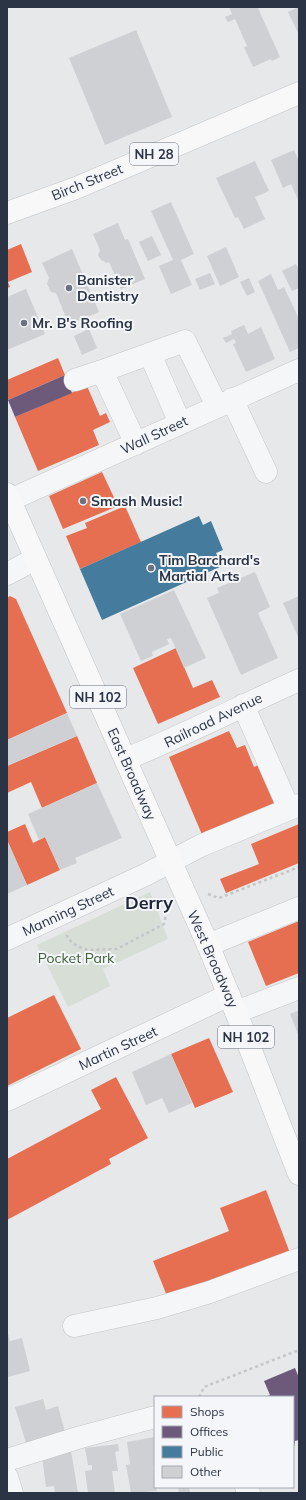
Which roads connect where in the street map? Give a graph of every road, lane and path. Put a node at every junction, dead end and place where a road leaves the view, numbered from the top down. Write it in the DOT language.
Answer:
graph roads {
  1 [pos="299,93"];
  2 [pos="7,213"];
  3 [pos="150,354"];
  4 [pos="299,370"];
  5 [pos="102,371"];
  6 [pos="76,380"];
  7 [pos="225,403"];
  8 [pos="180,423"];
  9 [pos="136,444"];
  10 [pos="266,472"];
  11 [pos="8,497"];
  12 [pos="35,559"];
  13 [pos="7,574"];
  14 [pos="299,680"];
  15 [pos="243,705"];
  16 [pos="126,760"];
  17 [pos="294,807"];
  18 [pos="171,861"];
  19 [pos="299,867"];
  20 [pos="219,898"];
  21 [pos="188,901"];
  22 [pos="299,908"];
  23 [pos="164,924"];
  24 [pos="64,932"];
  25 [pos="7,939"];
  26 [pos="208,945"];
  27 [pos="299,988"];
  28 [pos="233,1003"];
  29 [pos="7,1100"];
  30 [pos="299,1174"];
  31 [pos="299,1259"];
  32 [pos="74,1326"];
  33 [pos="299,1350"];
  34 [pos="200,1396"];
  35 [pos="154,1417"];
  36 [pos="7,1460"];
  37 [pos="7,1477"];
  38 [pos="12,1493"];
  1 -- 2 [label="main road, Birch Street / NH 28"];
  3 -- 5 [label="street"];
  3 -- 7 [label="street"];
  3 -- 8 [label="street"];
  4 -- 7 [label="street, Wall Street"];
  5 -- 6 [label="street"];
  5 -- 9 [label="street"];
  7 -- 8 [label="street, Wall Street"];
  7 -- 10 [label="street"];
  8 -- 9 [label="street, Wall Street"];
  9 -- 11 [label="street, Wall Street"];
  11 -- 12 [label="main road, East Broadway / NH 102"];
  12 -- 13 [label="street"];
  12 -- 16 [label="main road, East Broadway / NH 102"];
  14 -- 15 [label="street, Railroad Avenue"];
  15 -- 16 [label="street, Railroad Avenue"];
  15 -- 17 [label="street"];
  16 -- 18 [label="main road, East Broadway / NH 102"];
  17 -- 18 [label="street, Manning Street"];
  18 -- 21 [label="main road, East Broadway / NH 102"];
  18 -- 25 [label="street, Manning Street"];
  19 -- 20 [label="path"];
  21 -- 26 [label="main road, West Broadway / NH 102"];
  22 -- 26 [label="street"];
  23 -- 24 [label="path"];
  26 -- 28 [label="main road, West Broadway / NH 102"];
  27 -- 28 [label="street, Martin Street"];
  28 -- 29 [label="street, Martin Street"];
  28 -- 30 [label="main road, West Broadway / NH 102"];
  31 -- 32 [label="street"];
  33 -- 34 [label="path"];
  35 -- 36 [label="street"];
  37 -- 38 [label="street"];
}
